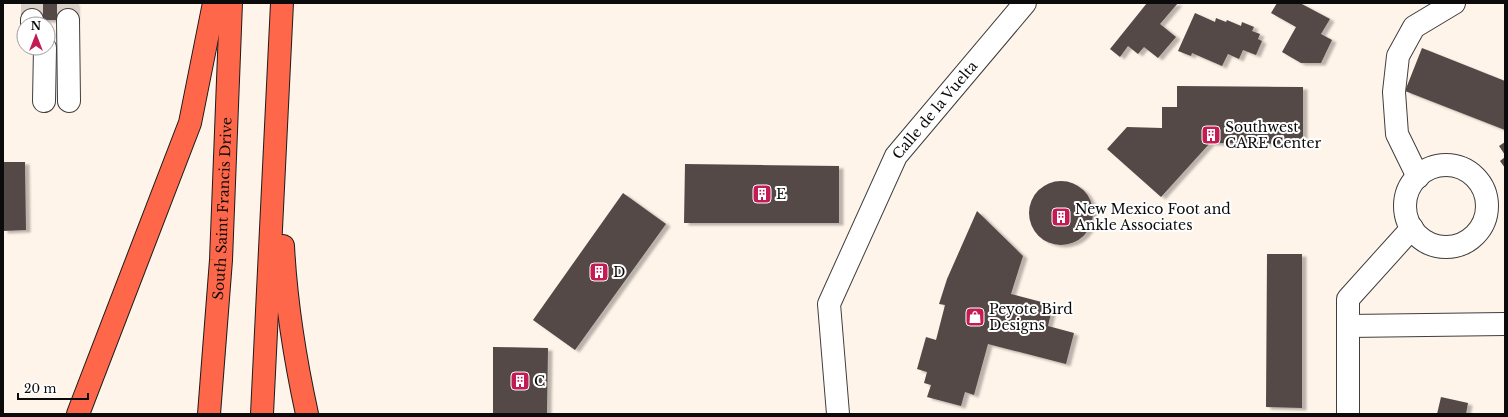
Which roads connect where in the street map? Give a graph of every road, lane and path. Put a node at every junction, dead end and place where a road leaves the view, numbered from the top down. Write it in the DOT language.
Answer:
graph roads {
  1 [pos="214,3"];
  2 [pos="231,3"];
  3 [pos="282,3"];
  4 [pos="1025,3"];
  5 [pos="1454,3"];
  6 [pos="34,56"];
  7 [pos="46,56"];
  8 [pos="48,56"];
  9 [pos="50,101"];
  10 [pos="276,141"];
  11 [pos="1418,177"];
  12 [pos="1412,228"];
  13 [pos="1505,324"];
  14 [pos="1348,326"];
  15 [pos="78,414"];
  16 [pos="209,414"];
  17 [pos="262,414"];
  18 [pos="307,414"];
  19 [pos="838,414"];
  20 [pos="1348,414"];
  1 -- 15 [label="highway"];
  2 -- 16 [label="highway, South Saint Francis Drive"];
  3 -- 10 [label="highway"];
  4 -- 19 [label="street, Calle de la Vuelta"];
  5 -- 11 [label="street"];
  6 -- 9 [label="street"];
  7 -- 9 [label="street"];
  8 -- 9 [label="street"];
  10 -- 17 [label="highway"];
  10 -- 18 [label="highway"];
  11 -- 12 [label="street"];
  11 -- 12 [label="street"];
  12 -- 14 [label="street"];
  13 -- 14 [label="street"];
  14 -- 20 [label="street"];
}
